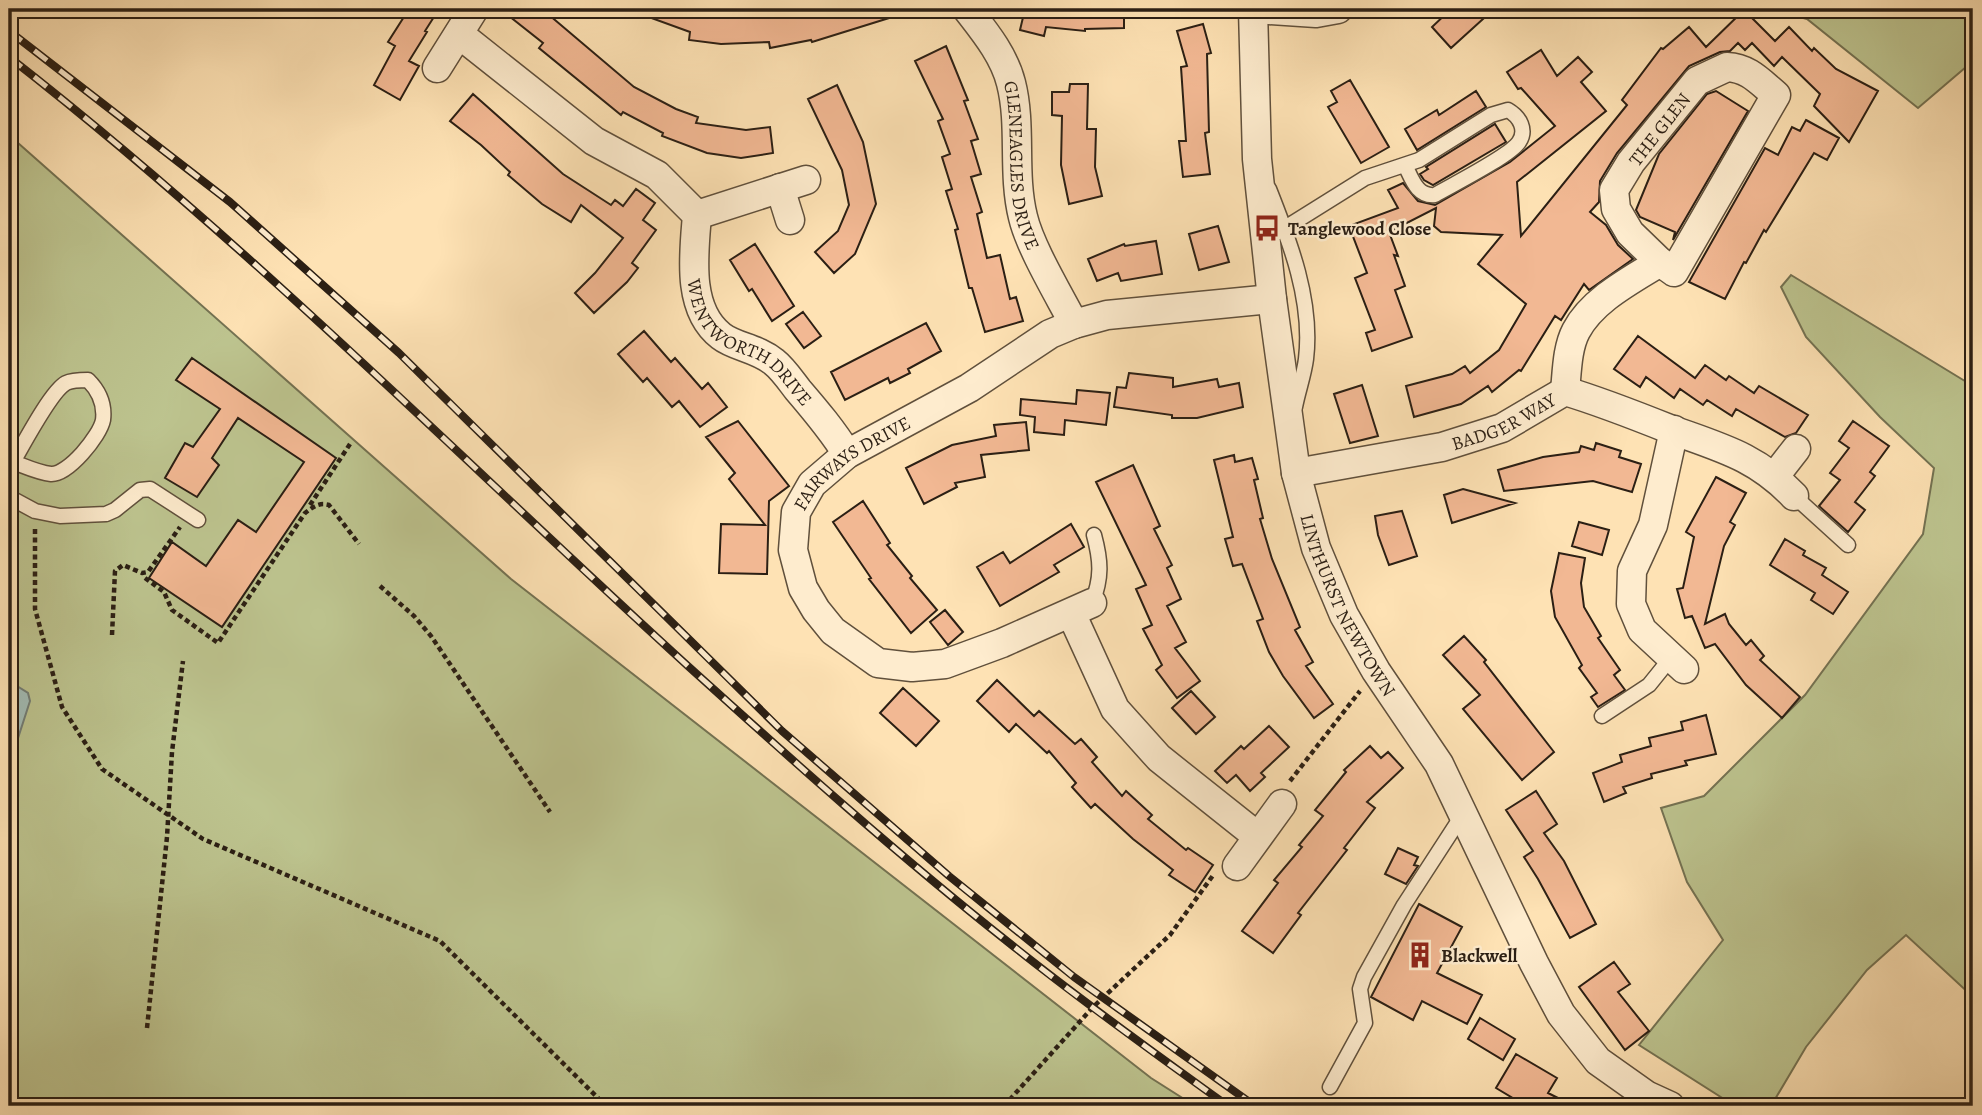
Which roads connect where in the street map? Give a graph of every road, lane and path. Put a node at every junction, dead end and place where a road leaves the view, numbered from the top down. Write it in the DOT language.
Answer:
graph roads {
  1 [pos="474,9"];
  2 [pos="967,9"];
  3 [pos="1253,9"];
  4 [pos="1338,9"];
  5 [pos="459,34"];
  6 [pos="437,68"];
  7 [pos="1257,159"];
  8 [pos="1405,165"];
  9 [pos="697,215"];
  10 [pos="790,220"];
  11 [pos="1285,228"];
  12 [pos="1660,262"];
  13 [pos="1272,299"];
  14 [pos="1074,324"];
  15 [pos="1566,391"];
  16 [pos="1290,427"];
  17 [pos="1674,430"];
  18 [pos="350,444"];
  19 [pos="1796,449"];
  20 [pos="847,454"];
  21 [pos="11,466"];
  22 [pos="1296,473"];
  23 [pos="1785,486"];
  24 [pos="9,497"];
  25 [pos="310,505"];
  26 [pos="35,511"];
  27 [pos="191,521"];
  28 [pos="1094,535"];
  29 [pos="359,544"];
  30 [pos="1848,545"];
  31 [pos="145,578"];
  32 [pos="380,586"];
  33 [pos="1081,608"];
  34 [pos="112,635"];
  35 [pos="183,661"];
  36 [pos="1677,664"];
  37 [pos="1376,671"];
  38 [pos="1602,716"];
  39 [pos="1282,804"];
  40 [pos="550,812"];
  41 [pos="1464,813"];
  42 [pos="168,816"];
  43 [pos="1257,836"];
  44 [pos="1237,866"];
  45 [pos="147,1028"];
  46 [pos="1330,1087"];
  47 [pos="606,1106"];
  48 [pos="1004,1106"];
  49 [pos="1670,1106"];
  1 -- 5 [label="street"];
  2 -- 14 [label="street, GLENEAGLES DRIVE"];
  3 -- 4 [label="street"];
  3 -- 7 [label="street, LINTHURST NEWTOWN"];
  5 -- 6 [label="street"];
  5 -- 9 [label="street"];
  7 -- 11 [label="lane"];
  7 -- 13 [label="street, LINTHURST NEWTOWN"];
  8 -- 8 [label="lane"];
  8 -- 11 [label="lane"];
  9 -- 10 [label="street"];
  9 -- 20 [label="street, WENTWORTH DRIVE"];
  11 -- 16 [label="lane"];
  12 -- 12 [label="street, THE GLEN"];
  12 -- 15 [label="street, THE GLEN"];
  13 -- 14 [label="street, FAIRWAYS DRIVE"];
  13 -- 16 [label="street, LINTHURST NEWTOWN"];
  14 -- 20 [label="street, FAIRWAYS DRIVE"];
  15 -- 17 [label="street, BADGER WAY"];
  15 -- 22 [label="street, BADGER WAY"];
  16 -- 22 [label="street, LINTHURST NEWTOWN"];
  17 -- 23 [label="street, BADGER WAY"];
  17 -- 36 [label="street"];
  18 -- 25 [label="path"];
  19 -- 23 [label="street"];
  20 -- 33 [label="street, FAIRWAYS DRIVE"];
  21 -- 21 [label="lane"];
  22 -- 37 [label="street, LINTHURST NEWTOWN"];
  23 -- 30 [label="lane"];
  24 -- 26 [label="lane"];
  26 -- 27 [label="lane"];
  26 -- 42 [label="path"];
  27 -- 34 [label="path"];
  28 -- 33 [label="lane"];
  29 -- 31 [label="path"];
  32 -- 40 [label="path"];
  33 -- 43 [label="street"];
  35 -- 42 [label="path"];
  36 -- 38 [label="lane"];
  37 -- 39 [label="path"];
  37 -- 41 [label="street, LINTHURST NEWTOWN"];
  39 -- 43 [label="street"];
  41 -- 46 [label="lane"];
  41 -- 49 [label="street, LINTHURST NEWTOWN"];
  42 -- 45 [label="path"];
  42 -- 47 [label="path"];
  43 -- 44 [label="street"];
  44 -- 48 [label="path"];
}
